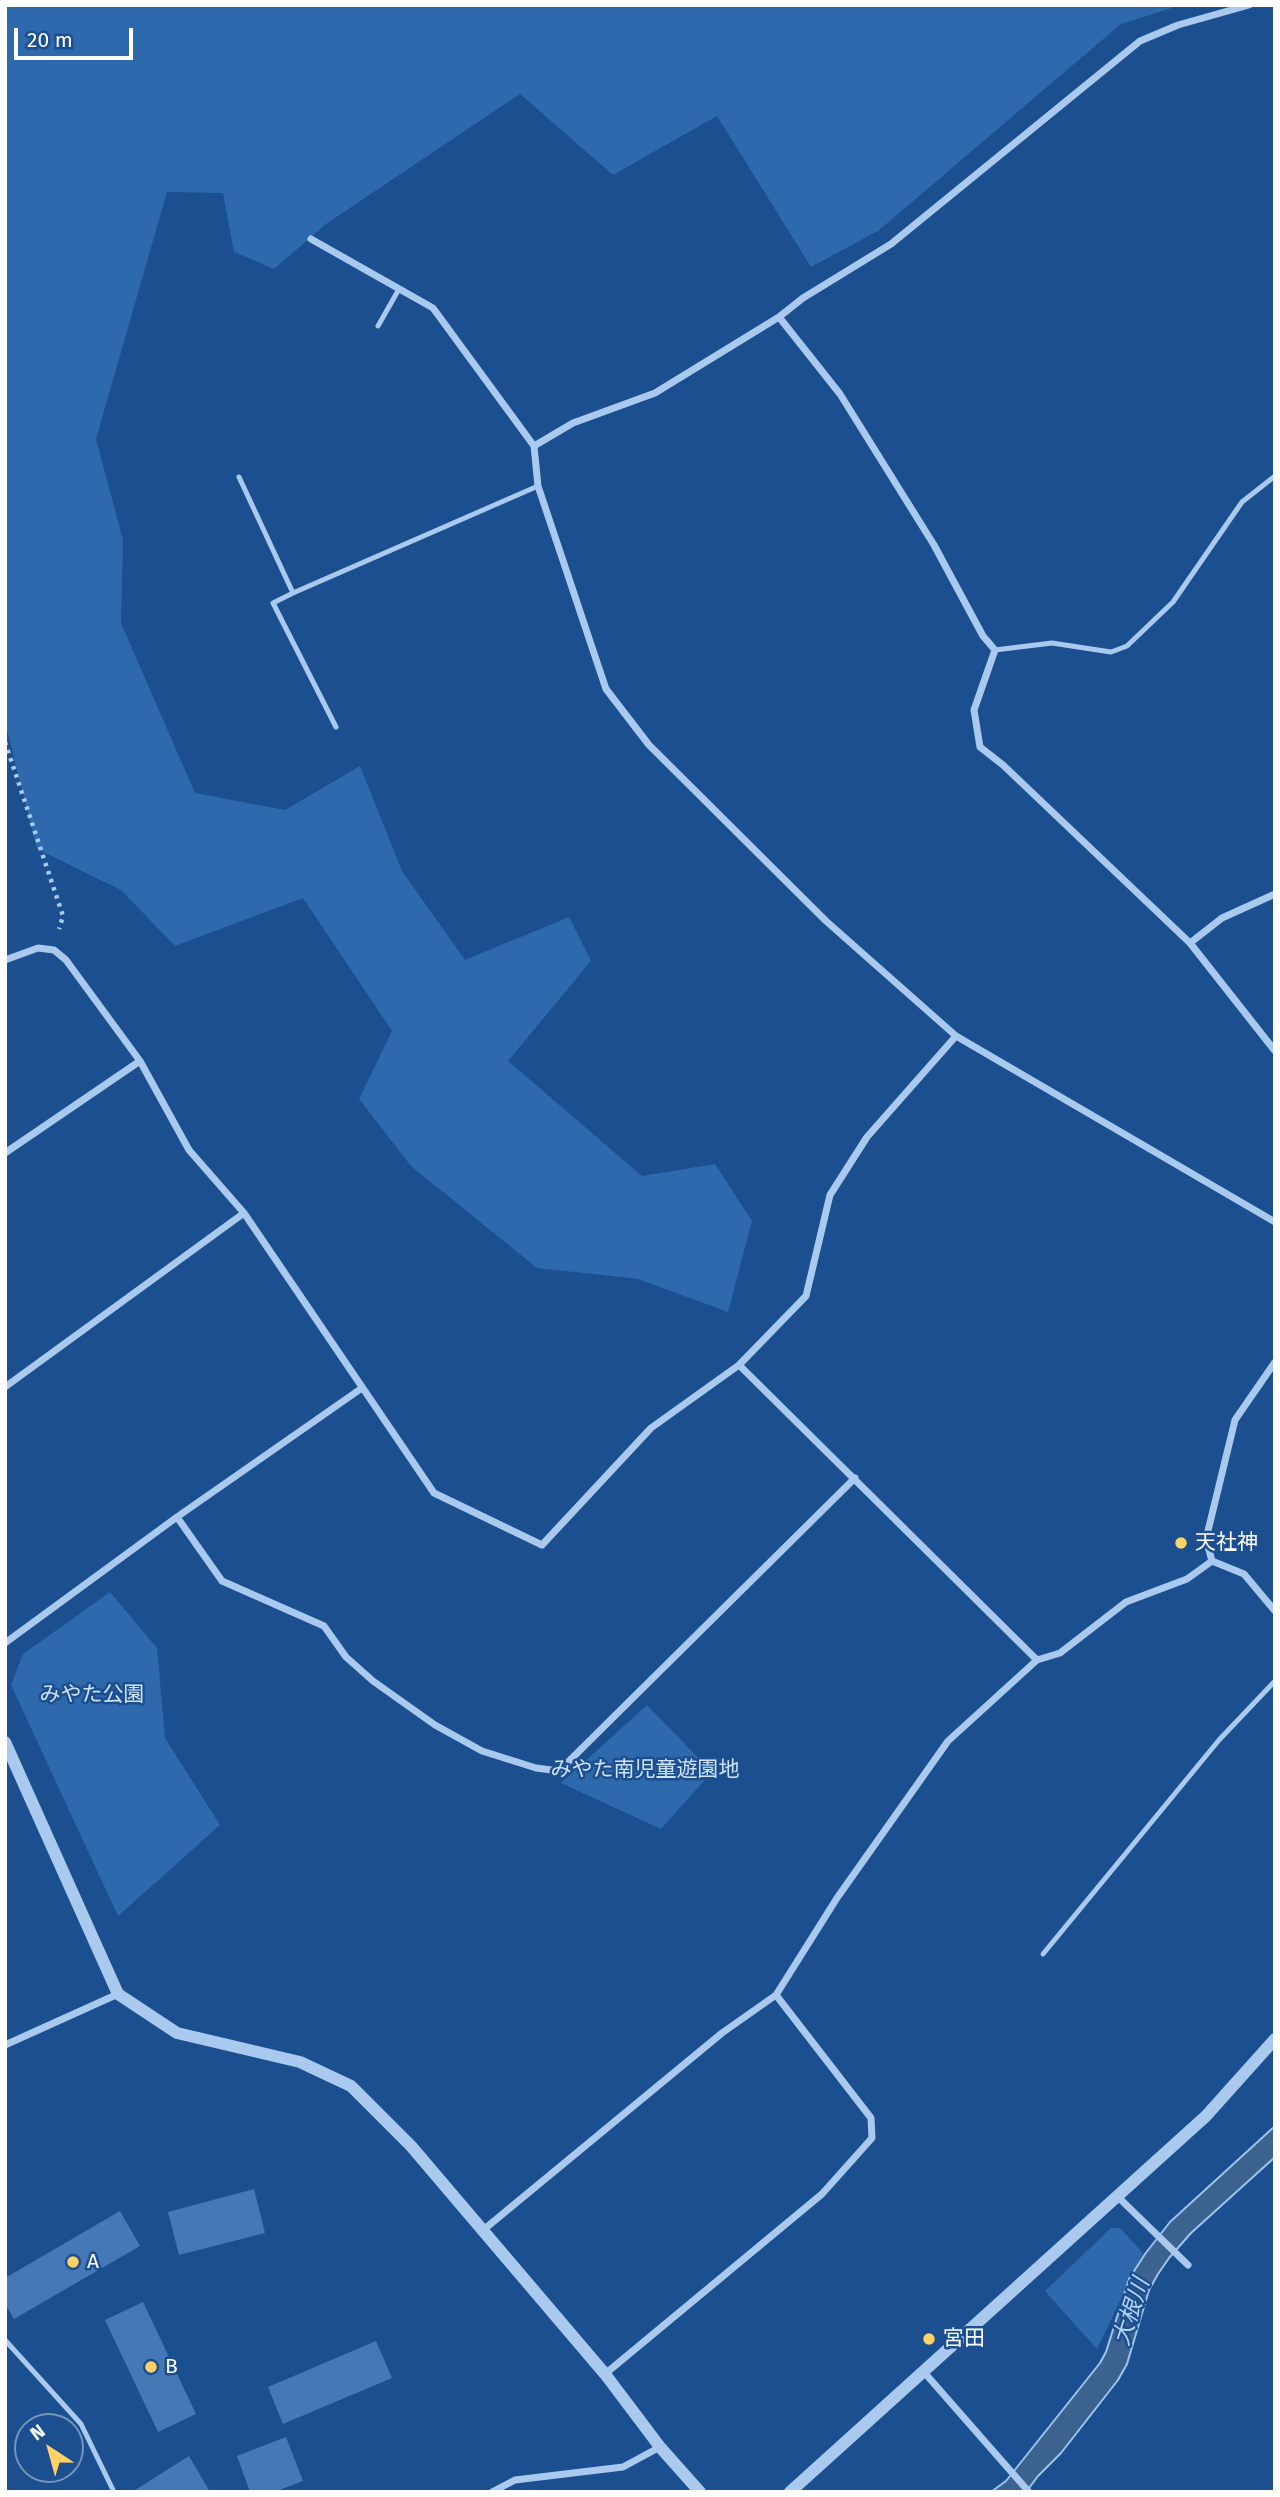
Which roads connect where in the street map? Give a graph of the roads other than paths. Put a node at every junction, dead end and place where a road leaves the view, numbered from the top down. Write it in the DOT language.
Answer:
graph roads {
  1 [pos="1249,5"];
  2 [pos="311,239"];
  3 [pos="399,289"];
  4 [pos="779,317"];
  5 [pos="378,327"];
  6 [pos="534,446"];
  7 [pos="1275,476"];
  8 [pos="239,477"];
  9 [pos="538,486"];
  10 [pos="293,593"];
  11 [pos="995,650"];
  12 [pos="336,727"];
  13 [pos="1275,894"];
  14 [pos="1191,943"];
  15 [pos="5,960"];
  16 [pos="956,1036"];
  17 [pos="1275,1051"];
  18 [pos="140,1061"];
  19 [pos="5,1153"];
  20 [pos="244,1213"];
  21 [pos="1275,1222"];
  22 [pos="1275,1362"];
  23 [pos="739,1365"];
  24 [pos="5,1387"];
  25 [pos="362,1388"];
  26 [pos="855,1478"];
  27 [pos="177,1517"];
  28 [pos="1212,1561"];
  29 [pos="1275,1611"];
  30 [pos="5,1643"];
  31 [pos="1037,1660"];
  32 [pos="1275,1681"];
  33 [pos="5,1742"];
  34 [pos="1043,1954"];
  35 [pos="118,1994"];
  36 [pos="776,1995"];
  37 [pos="1275,2039"];
  38 [pos="5,2045"];
  39 [pos="1117,2196"];
  40 [pos="482,2231"];
  41 [pos="1188,2265"];
  42 [pos="5,2340"];
  43 [pos="923,2371"];
  44 [pos="604,2374"];
  45 [pos="660,2447"];
  46 [pos="114,2492"];
  47 [pos="492,2492"];
  48 [pos="700,2492"];
  49 [pos="790,2492"];
  50 [pos="1029,2492"];
  1 -- 4 [label="street"];
  2 -- 3 [label="street"];
  3 -- 5 [label="lane"];
  3 -- 6 [label="street"];
  4 -- 6 [label="street"];
  4 -- 11 [label="street"];
  6 -- 9 [label="street"];
  7 -- 11 [label="lane"];
  8 -- 10 [label="lane"];
  9 -- 10 [label="lane"];
  9 -- 16 [label="street"];
  10 -- 12 [label="lane"];
  11 -- 14 [label="street"];
  13 -- 14 [label="street"];
  14 -- 17 [label="street"];
  15 -- 18 [label="street"];
  16 -- 21 [label="street"];
  16 -- 23 [label="street"];
  18 -- 19 [label="street"];
  18 -- 20 [label="street"];
  20 -- 24 [label="street"];
  20 -- 25 [label="street"];
  22 -- 28 [label="street"];
  23 -- 25 [label="street"];
  23 -- 26 [label="street"];
  25 -- 27 [label="street"];
  26 -- 27 [label="street"];
  26 -- 31 [label="street"];
  27 -- 30 [label="street"];
  28 -- 29 [label="street"];
  28 -- 31 [label="street"];
  31 -- 36 [label="street"];
  32 -- 34 [label="lane"];
  33 -- 35 [label="street"];
  35 -- 38 [label="street"];
  35 -- 40 [label="street"];
  36 -- 40 [label="street"];
  36 -- 44 [label="street"];
  37 -- 39 [label="street"];
  39 -- 41 [label="street"];
  39 -- 43 [label="street"];
  40 -- 44 [label="street"];
  42 -- 46 [label="lane"];
  43 -- 49 [label="street"];
  43 -- 50 [label="street"];
  44 -- 45 [label="street"];
  45 -- 47 [label="street"];
  45 -- 48 [label="street"];
}
